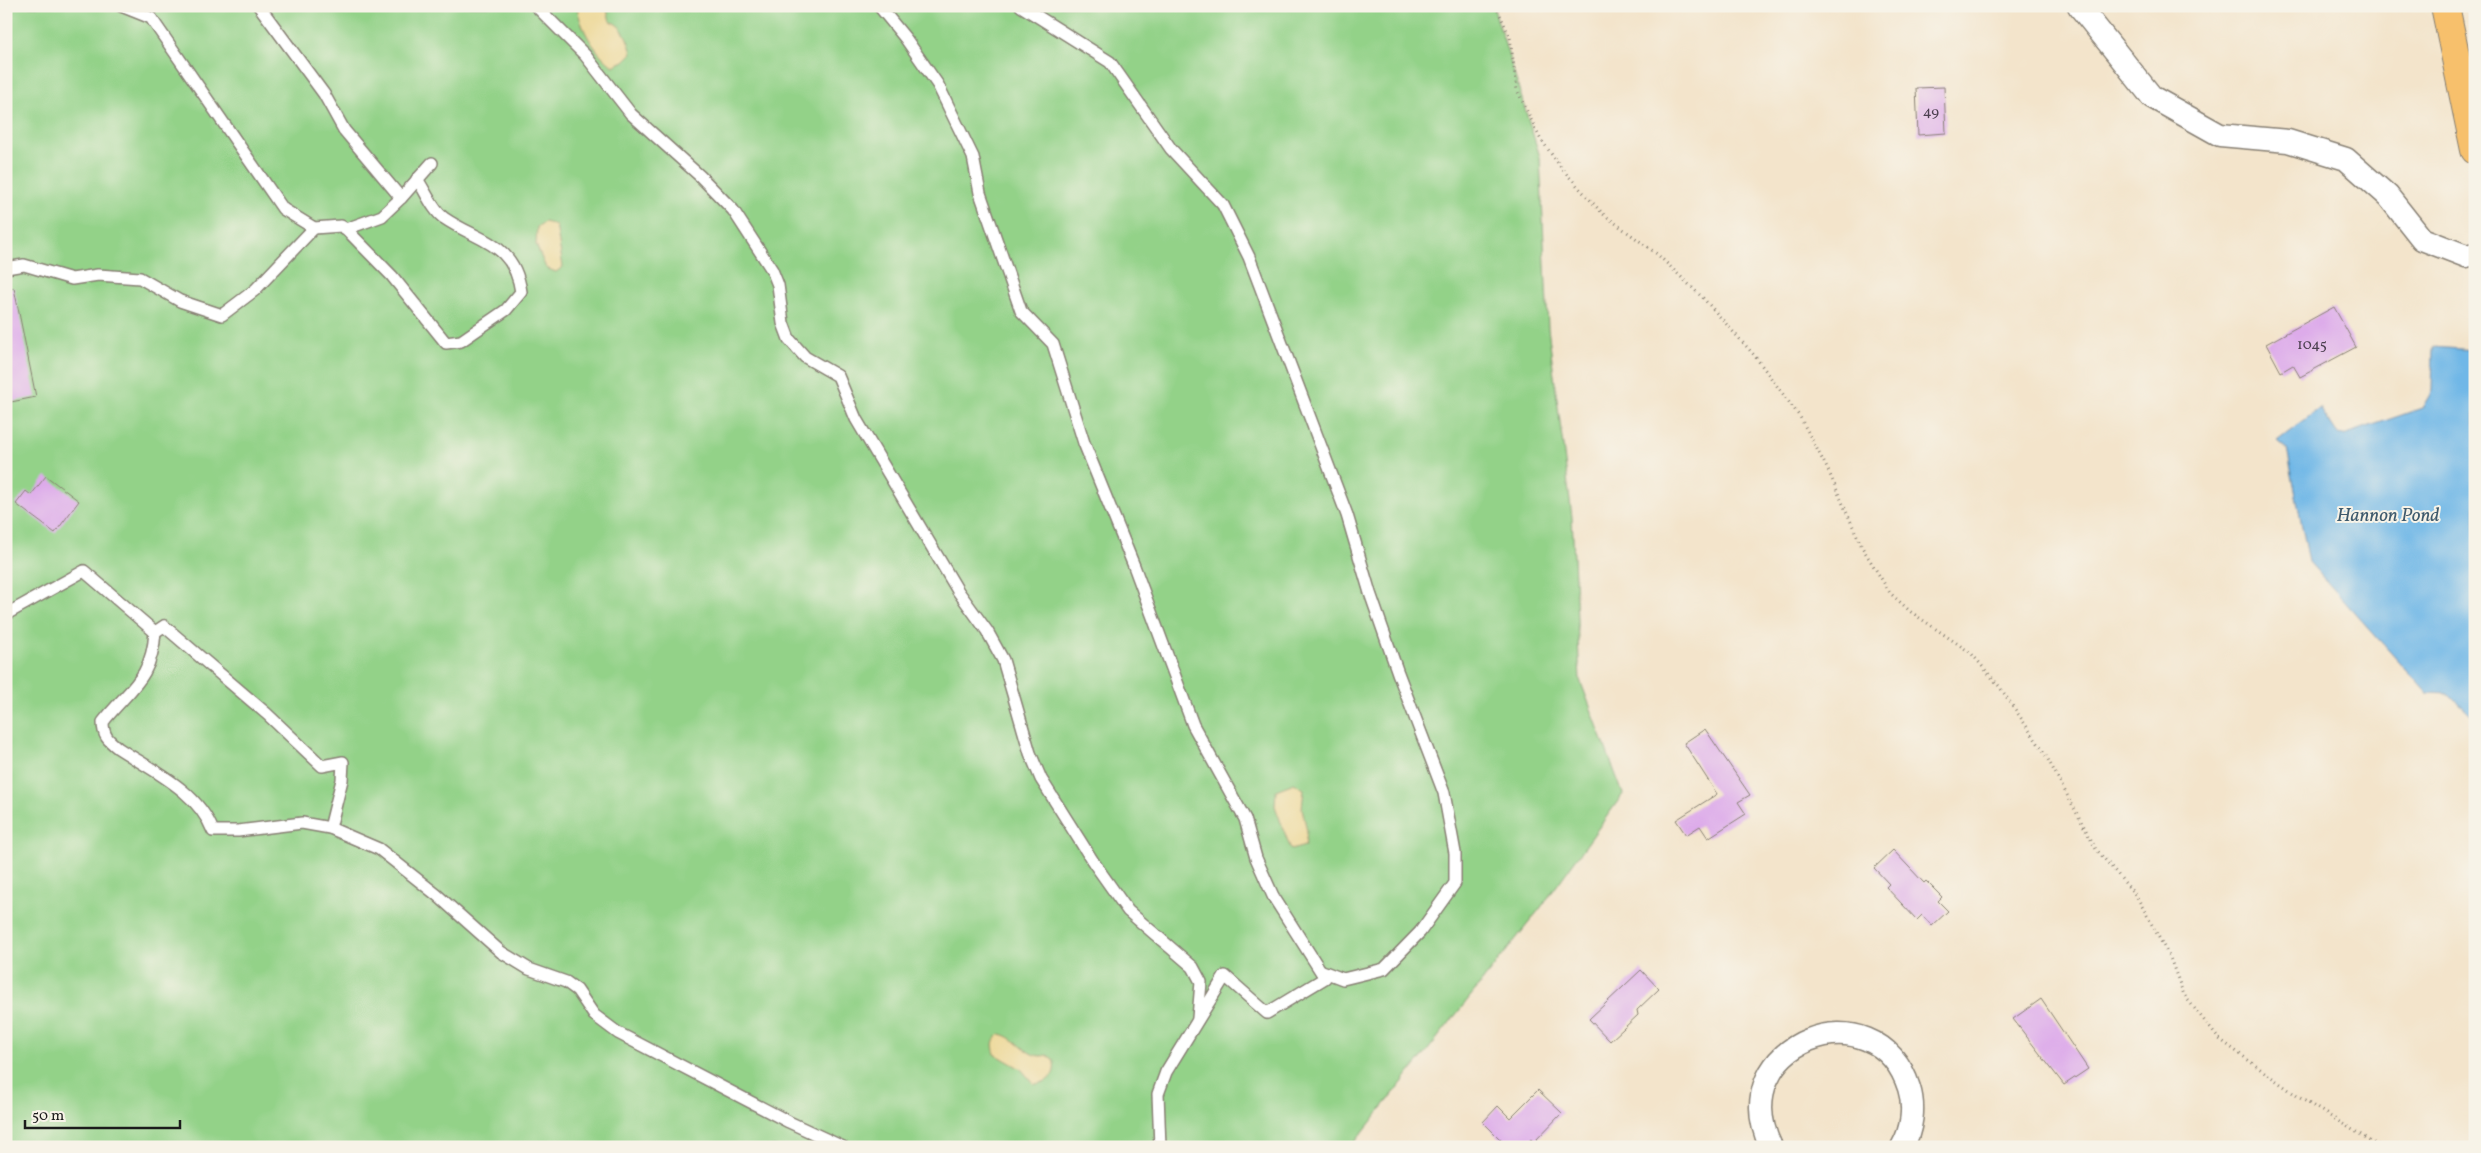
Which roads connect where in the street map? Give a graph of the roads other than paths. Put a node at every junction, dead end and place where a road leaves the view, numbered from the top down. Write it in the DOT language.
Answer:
graph roads {
  1 [pos="121,6"];
  2 [pos="259,6"];
  3 [pos="536,6"];
  4 [pos="879,6"];
  5 [pos="1021,6"];
  6 [pos="2079,6"];
  7 [pos="2445,6"];
  8 [pos="2475,150"];
  9 [pos="432,163"];
  10 [pos="417,179"];
  11 [pos="401,198"];
  12 [pos="314,228"];
  13 [pos="346,229"];
  14 [pos="2475,254"];
  15 [pos="6,268"];
  16 [pos="10,612"];
  17 [pos="155,632"];
  18 [pos="330,828"];
  19 [pos="1322,971"];
  20 [pos="1198,1019"];
  21 [pos="843,1147"];
  22 [pos="1160,1147"];
  23 [pos="1770,1147"];
  24 [pos="1902,1147"];
  1 -- 12 [label="lane"];
  2 -- 11 [label="lane"];
  3 -- 20 [label="lane"];
  4 -- 19 [label="lane"];
  5 -- 19 [label="lane"];
  6 -- 14 [label="street"];
  7 -- 8 [label="main road"];
  9 -- 10 [label="lane"];
  10 -- 11 [label="lane"];
  10 -- 13 [label="lane"];
  11 -- 13 [label="lane"];
  12 -- 13 [label="lane"];
  12 -- 15 [label="lane"];
  16 -- 17 [label="lane"];
  17 -- 18 [label="lane"];
  17 -- 18 [label="lane"];
  18 -- 21 [label="lane"];
  19 -- 20 [label="lane"];
  20 -- 22 [label="lane"];
  23 -- 24 [label="street"];
}
